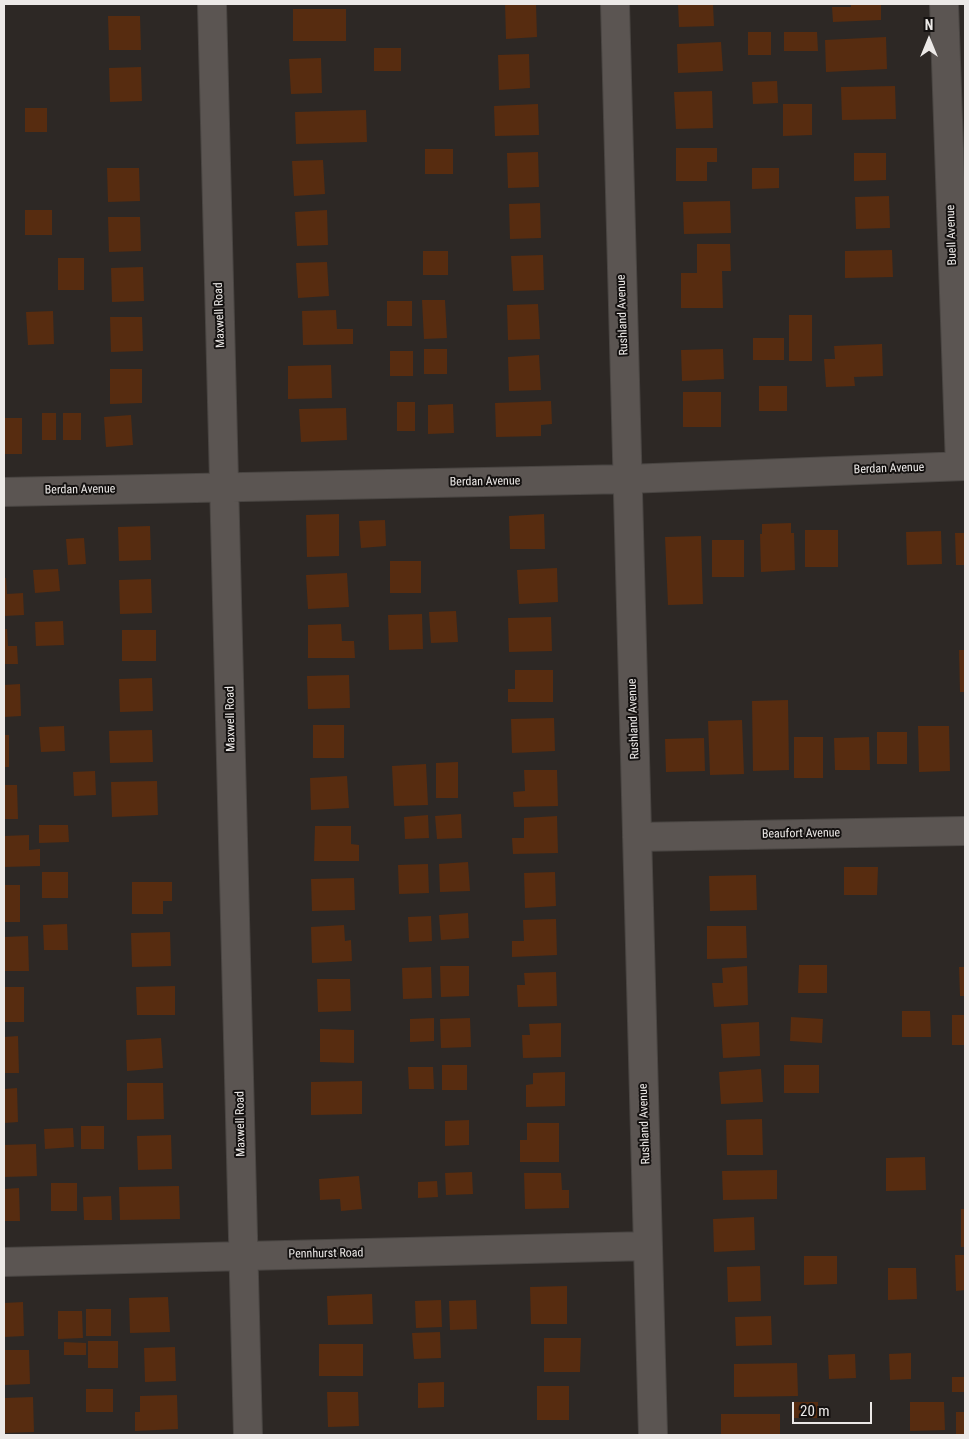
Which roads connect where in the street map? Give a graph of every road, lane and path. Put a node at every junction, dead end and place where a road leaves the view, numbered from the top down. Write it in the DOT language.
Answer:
graph roads {
  1 [pos="212,4"];
  2 [pos="614,4"];
  3 [pos="944,4"];
  4 [pos="956,104"];
  5 [pos="963,466"];
  6 [pos="627,479"];
  7 [pos="225,486"];
  8 [pos="4,492"];
  9 [pos="965,831"];
  10 [pos="637,837"];
  11 [pos="648,1246"];
  12 [pos="244,1256"];
  13 [pos="4,1262"];
  14 [pos="248,1435"];
  15 [pos="653,1435"];
  1 -- 7 [label="street, Maxwell Road"];
  2 -- 6 [label="street, Rushland Avenue"];
  3 -- 4 [label="street, Buell Avenue"];
  4 -- 5 [label="street, Buell Avenue"];
  5 -- 6 [label="street, Berdan Avenue"];
  6 -- 7 [label="street, Berdan Avenue"];
  6 -- 10 [label="street, Rushland Avenue"];
  7 -- 8 [label="street, Berdan Avenue"];
  7 -- 12 [label="street, Maxwell Road"];
  9 -- 10 [label="street, Beaufort Avenue"];
  10 -- 11 [label="street, Rushland Avenue"];
  11 -- 12 [label="street, Pennhurst Road"];
  11 -- 15 [label="street, Rushland Avenue"];
  12 -- 13 [label="street, Pennhurst Road"];
  12 -- 14 [label="street, Maxwell Road"];
}
